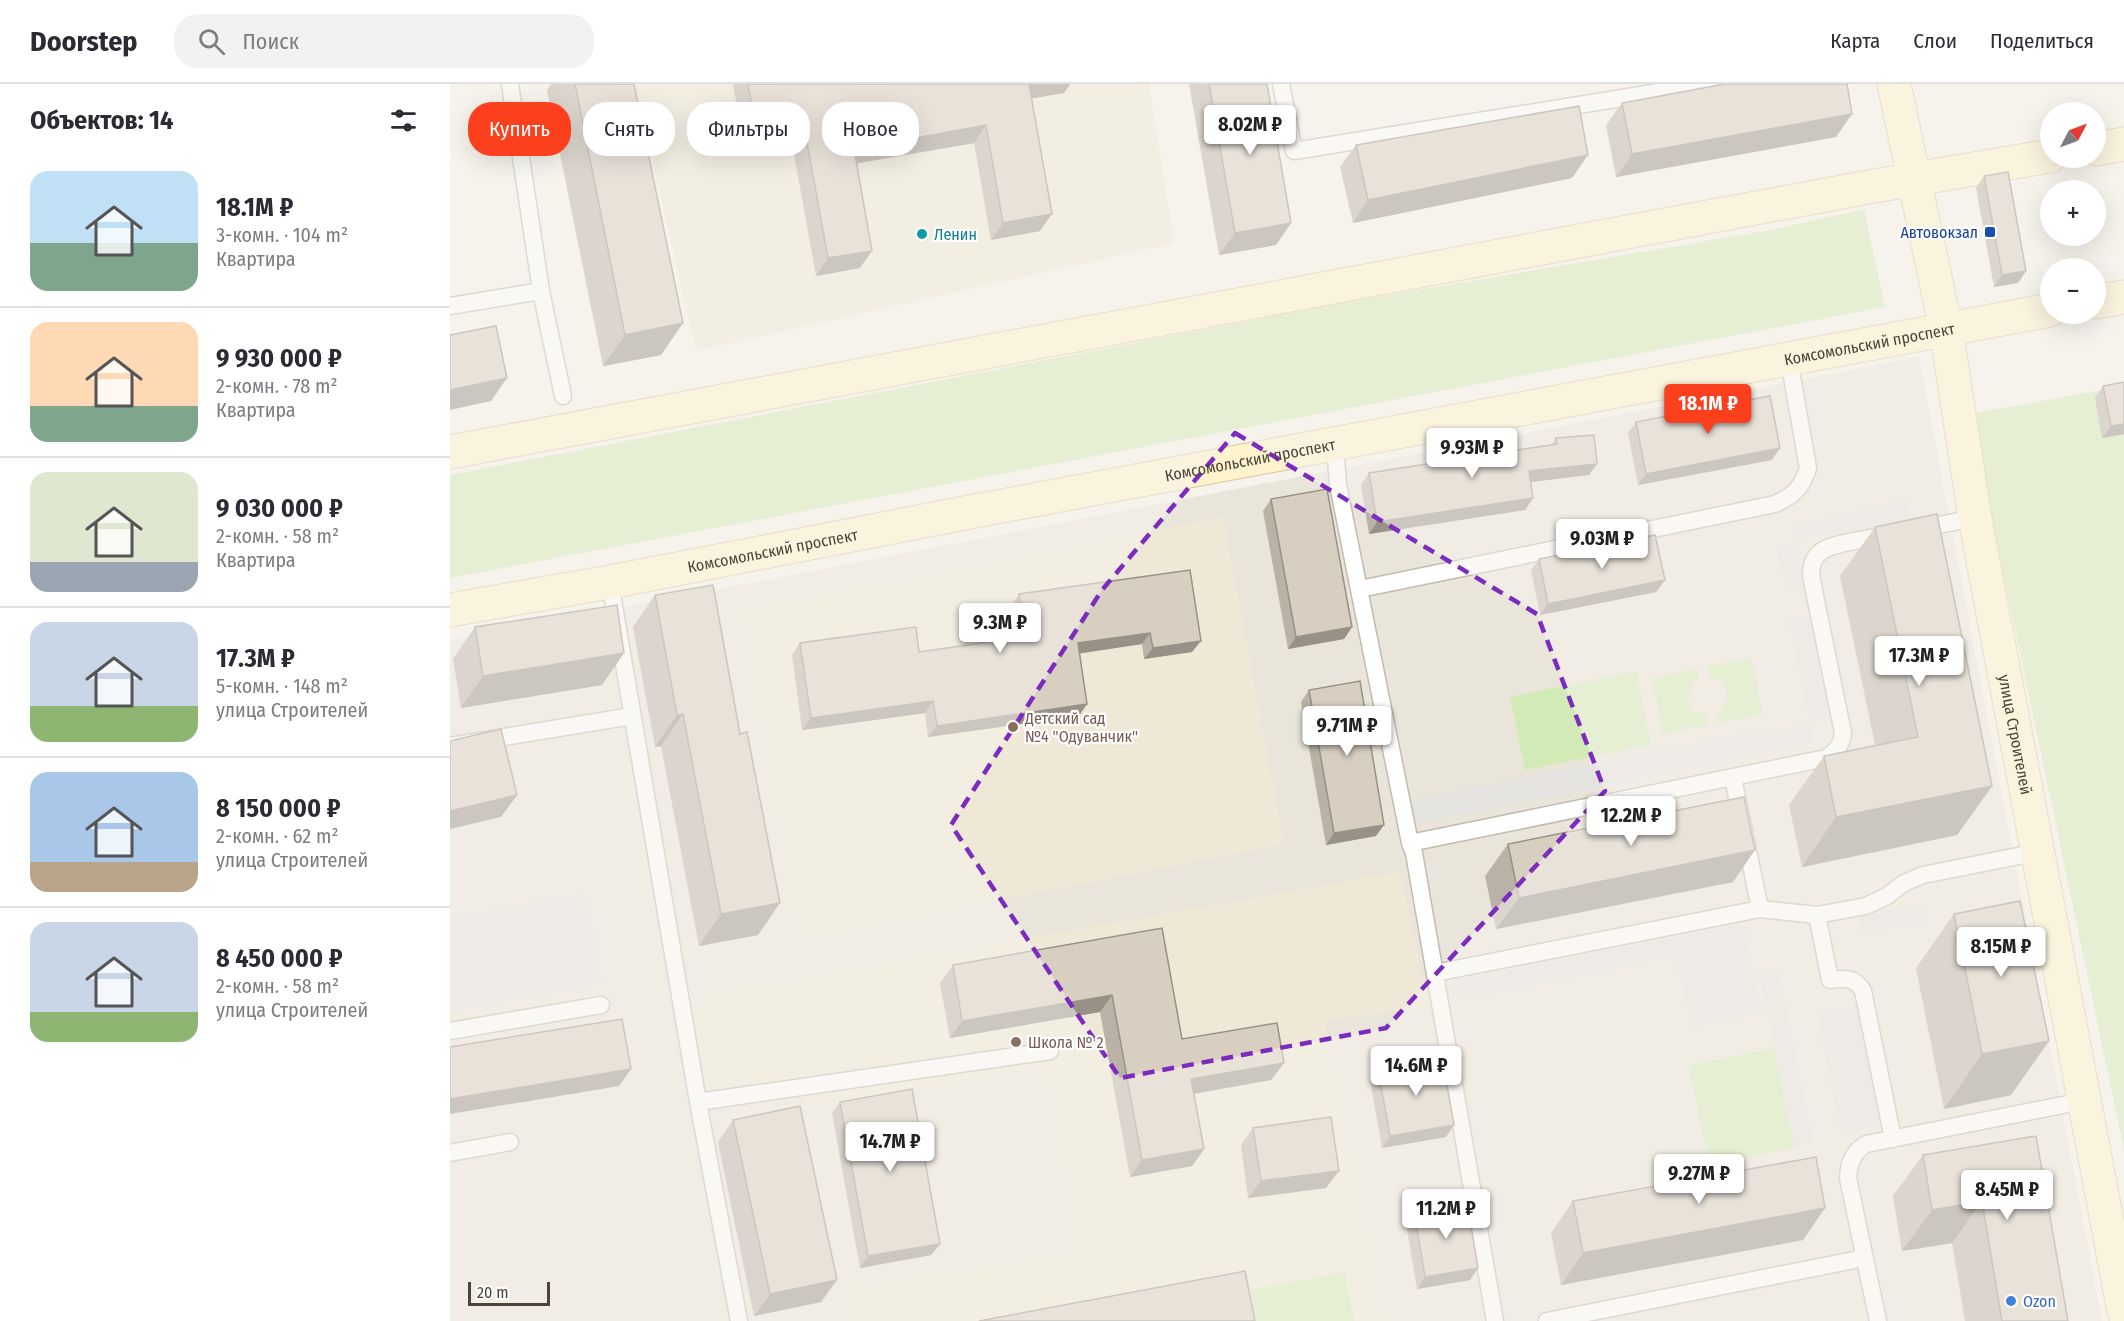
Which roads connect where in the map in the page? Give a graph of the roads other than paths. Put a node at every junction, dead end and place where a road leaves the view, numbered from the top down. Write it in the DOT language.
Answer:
graph roads {
  1 [pos="510,84"];
  2 [pos="1281,84"];
  3 [pos="1708,84"];
  4 [pos="1894,84"];
  5 [pos="2124,144"];
  6 [pos="2106,147"];
  7 [pos="2040,158"];
  8 [pos="1914,179"];
  9 [pos="541,291"];
  10 [pos="2124,297"];
  11 [pos="2106,300"];
  12 [pos="450,306"];
  13 [pos="2040,312"];
  14 [pos="1946,329"];
  15 [pos="1789,360"];
  16 [pos="563,396"];
  17 [pos="1335,444"];
  18 [pos="450,452"];
  19 [pos="1975,518"];
  20 [pos="610,582"];
  21 [pos="1360,589"];
  22 [pos="450,610"];
  23 [pos="632,716"];
  24 [pos="450,746"];
  25 [pos="1733,778"];
  26 [pos="1410,843"];
  27 [pos="2037,852"];
  28 [pos="1760,909"];
  29 [pos="1817,915"];
  30 [pos="1435,973"];
  31 [pos="601,1005"];
  32 [pos="450,1031"];
  33 [pos="1050,1050"];
  34 [pos="2083,1101"];
  35 [pos="698,1102"];
  36 [pos="1893,1139"];
  37 [pos="510,1142"];
  38 [pos="450,1153"];
  39 [pos="1864,1258"];
  40 [pos="2124,1312"];
  41 [pos="739,1321"];
  42 [pos="1495,1321"];
  43 [pos="1547,1321"];
  44 [pos="1878,1321"];
  1 -- 9 [label="lane"];
  2 -- 3 [label="lane"];
  4 -- 8 [label="main road, улица Строителей"];
  5 -- 6 [label="main road"];
  7 -- 8 [label="main road"];
  8 -- 14 [label="main road, улица Строителей"];
  8 -- 18 [label="main road"];
  9 -- 12 [label="lane"];
  9 -- 16 [label="lane"];
  10 -- 11 [label="main road"];
  13 -- 14 [label="main road, Комсомольский проспект"];
  14 -- 15 [label="main road, Комсомольский проспект"];
  14 -- 19 [label="main road, улица Строителей"];
  15 -- 17 [label="main road, Комсомольский проспект"];
  15 -- 21 [label="lane"];
  17 -- 20 [label="main road, Комсомольский проспект"];
  17 -- 21 [label="lane"];
  19 -- 25 [label="lane"];
  19 -- 27 [label="main road, улица Строителей"];
  20 -- 22 [label="main road, Комсомольский проспект"];
  20 -- 23 [label="lane"];
  21 -- 26 [label="lane"];
  23 -- 24 [label="lane"];
  23 -- 35 [label="lane"];
  25 -- 26 [label="lane"];
  25 -- 28 [label="lane"];
  26 -- 30 [label="lane"];
  27 -- 29 [label="lane"];
  27 -- 34 [label="main road, улица Строителей"];
  28 -- 29 [label="lane"];
  28 -- 30 [label="lane"];
  29 -- 36 [label="lane"];
  30 -- 42 [label="lane"];
  31 -- 32 [label="lane"];
  33 -- 35 [label="lane"];
  34 -- 36 [label="lane"];
  34 -- 40 [label="main road, улица Строителей"];
  35 -- 41 [label="lane"];
  36 -- 39 [label="lane"];
  37 -- 38 [label="lane"];
  39 -- 43 [label="lane"];
  39 -- 44 [label="lane"];
}
